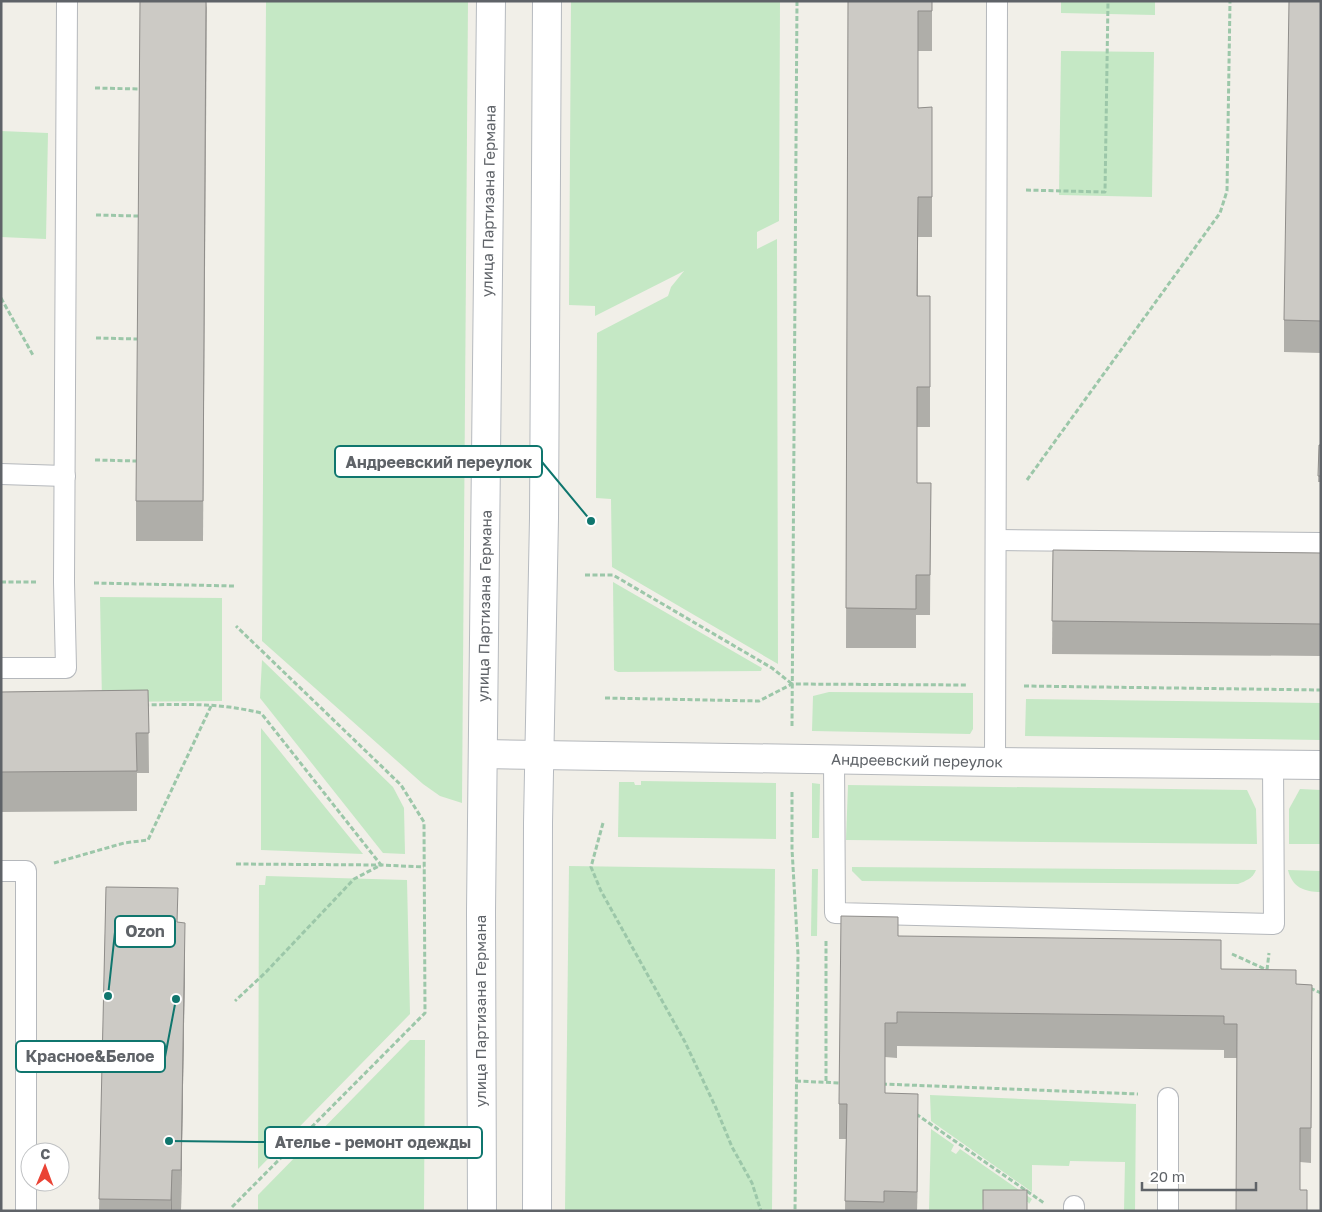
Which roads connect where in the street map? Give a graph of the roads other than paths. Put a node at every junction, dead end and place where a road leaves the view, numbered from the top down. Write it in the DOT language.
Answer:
graph roads {
  1 [pos="68,1"];
  2 [pos="490,1"];
  3 [pos="546,1"];
  4 [pos="997,1"];
  5 [pos="66,468"];
  6 [pos="1,474"];
  7 [pos="996,531"];
  8 [pos="1321,543"];
  9 [pos="1,668"];
  10 [pos="483,754"];
  11 [pos="540,755"];
  12 [pos="834,760"];
  13 [pos="994,762"];
  14 [pos="1273,764"];
  15 [pos="1321,765"];
  16 [pos="1,871"];
  17 [pos="1168,1098"];
  18 [pos="26,1211"];
  19 [pos="482,1211"];
  20 [pos="537,1211"];
  21 [pos="1168,1211"];
  1 -- 5 [label="lane"];
  2 -- 10 [label="main road, улица Партизана Германа"];
  3 -- 11 [label="main road"];
  4 -- 7 [label="lane"];
  5 -- 6 [label="lane"];
  5 -- 9 [label="lane"];
  7 -- 8 [label="lane"];
  7 -- 13 [label="lane"];
  10 -- 11 [label="main road, Андреевский переулок"];
  10 -- 19 [label="main road, улица Партизана Германа"];
  11 -- 12 [label="main road, Андреевский переулок"];
  11 -- 20 [label="main road"];
  12 -- 13 [label="main road, Андреевский переулок"];
  12 -- 14 [label="lane"];
  13 -- 14 [label="main road, Андреевский переулок"];
  14 -- 15 [label="main road, Андреевский переулок"];
  16 -- 18 [label="lane"];
  17 -- 21 [label="lane"];
}
